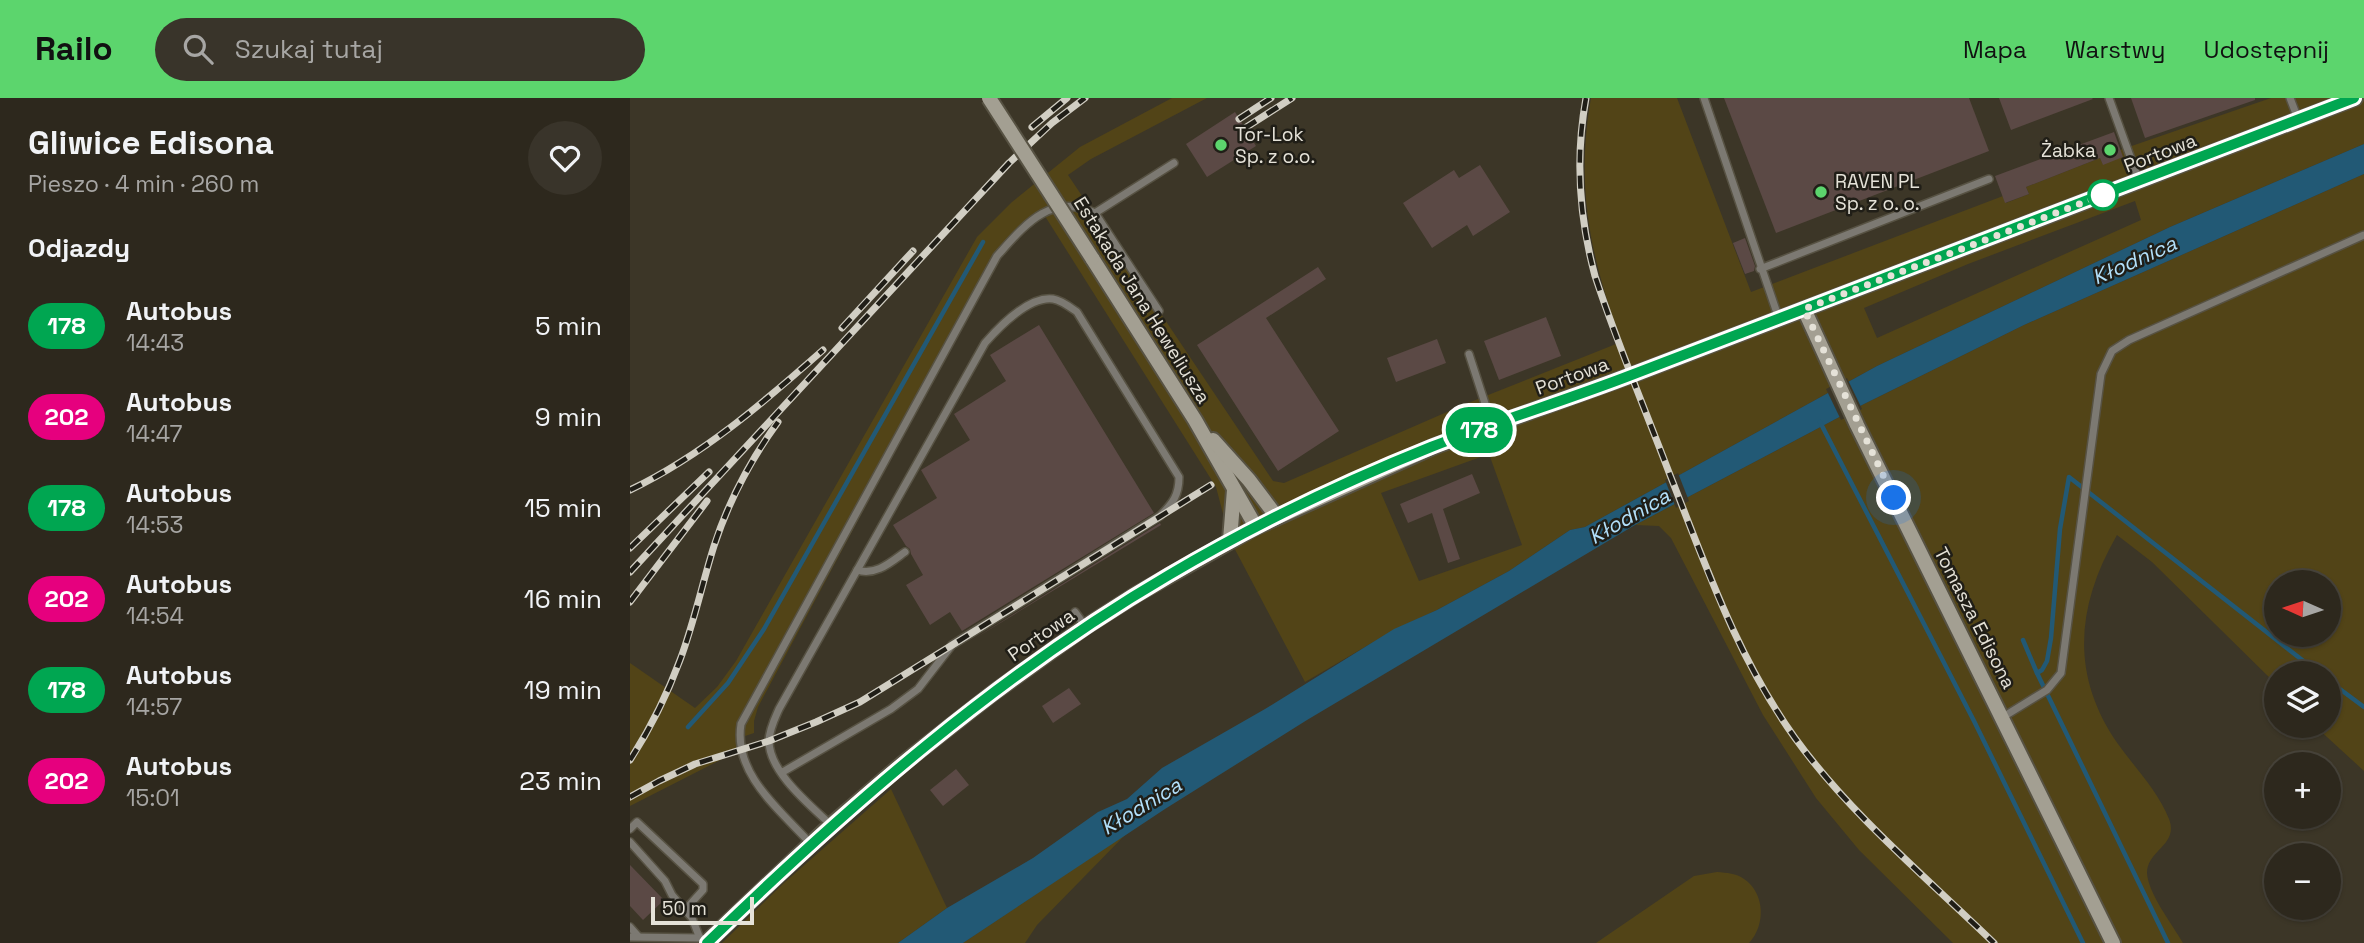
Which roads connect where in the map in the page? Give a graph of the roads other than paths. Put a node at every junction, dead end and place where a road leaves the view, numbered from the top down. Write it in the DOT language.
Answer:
graph roads {
  1 [pos="989,98"];
  2 [pos="1704,98"];
  3 [pos="2109,98"];
  4 [pos="2290,98"];
  5 [pos="2355,98"];
  6 [pos="2298,120"];
  7 [pos="1174,163"];
  8 [pos="1989,179"];
  9 [pos="2140,181"];
  10 [pos="1095,213"];
  11 [pos="2364,235"];
  12 [pos="1760,269"];
  13 [pos="1804,309"];
  14 [pos="1159,311"];
  15 [pos="1779,318"];
  16 [pos="1469,354"];
  17 [pos="1195,420"];
  18 [pos="1492,425"];
  19 [pos="1234,490"];
  20 [pos="1277,517"];
  21 [pos="1256,527"];
  22 [pos="1230,540"];
  23 [pos="905,552"];
  24 [pos="858,570"];
  25 [pos="1075,612"];
  26 [pos="1085,627"];
  27 [pos="2003,717"];
  28 [pos="780,773"];
  29 [pos="831,825"];
  30 [pos="630,829"];
  31 [pos="630,842"];
  32 [pos="811,844"];
  33 [pos="685,910"];
  34 [pos="630,927"];
  35 [pos="634,937"];
  36 [pos="704,941"];
  37 [pos="2113,943"];
  1 -- 17 [label="street, Estakada Jana Heweliusza, bridge"];
  2 -- 12 [label="lane"];
  3 -- 9 [label="lane"];
  4 -- 6 [label="lane"];
  5 -- 6 [label="street, Portowa"];
  6 -- 9 [label="street, Portowa"];
  7 -- 10 [label="lane"];
  8 -- 12 [label="lane"];
  9 -- 13 [label="street, Portowa"];
  10 -- 14 [label="lane"];
  10 -- 32 [label="lane"];
  11 -- 27 [label="lane"];
  12 -- 15 [label="lane"];
  13 -- 15 [label="street, Portowa"];
  13 -- 27 [label="street, Tomasza Edisona"];
  15 -- 18 [label="street, Portowa"];
  16 -- 18 [label="lane"];
  17 -- 19 [label="street, Estakada Jana Heweliusza"];
  17 -- 20 [label="street"];
  18 -- 20 [label="street, Portowa"];
  19 -- 21 [label="street, Estakada Jana Heweliusza"];
  19 -- 22 [label="street"];
  20 -- 21 [label="street, Portowa"];
  21 -- 22 [label="street, Portowa"];
  22 -- 26 [label="street, Portowa"];
  23 -- 24 [label="lane"];
  24 -- 28 [label="lane"];
  24 -- 28 [label="lane"];
  25 -- 26 [label="lane"];
  26 -- 29 [label="street, Portowa"];
  27 -- 37 [label="street, Tomasza Edisona"];
  28 -- 29 [label="lane"];
  29 -- 32 [label="street, Portowa"];
  30 -- 33 [label="lane"];
  31 -- 33 [label="lane"];
  32 -- 36 [label="street, Portowa"];
  33 -- 36 [label="lane"];
  34 -- 35 [label="lane"];
  35 -- 36 [label="lane"];
}
